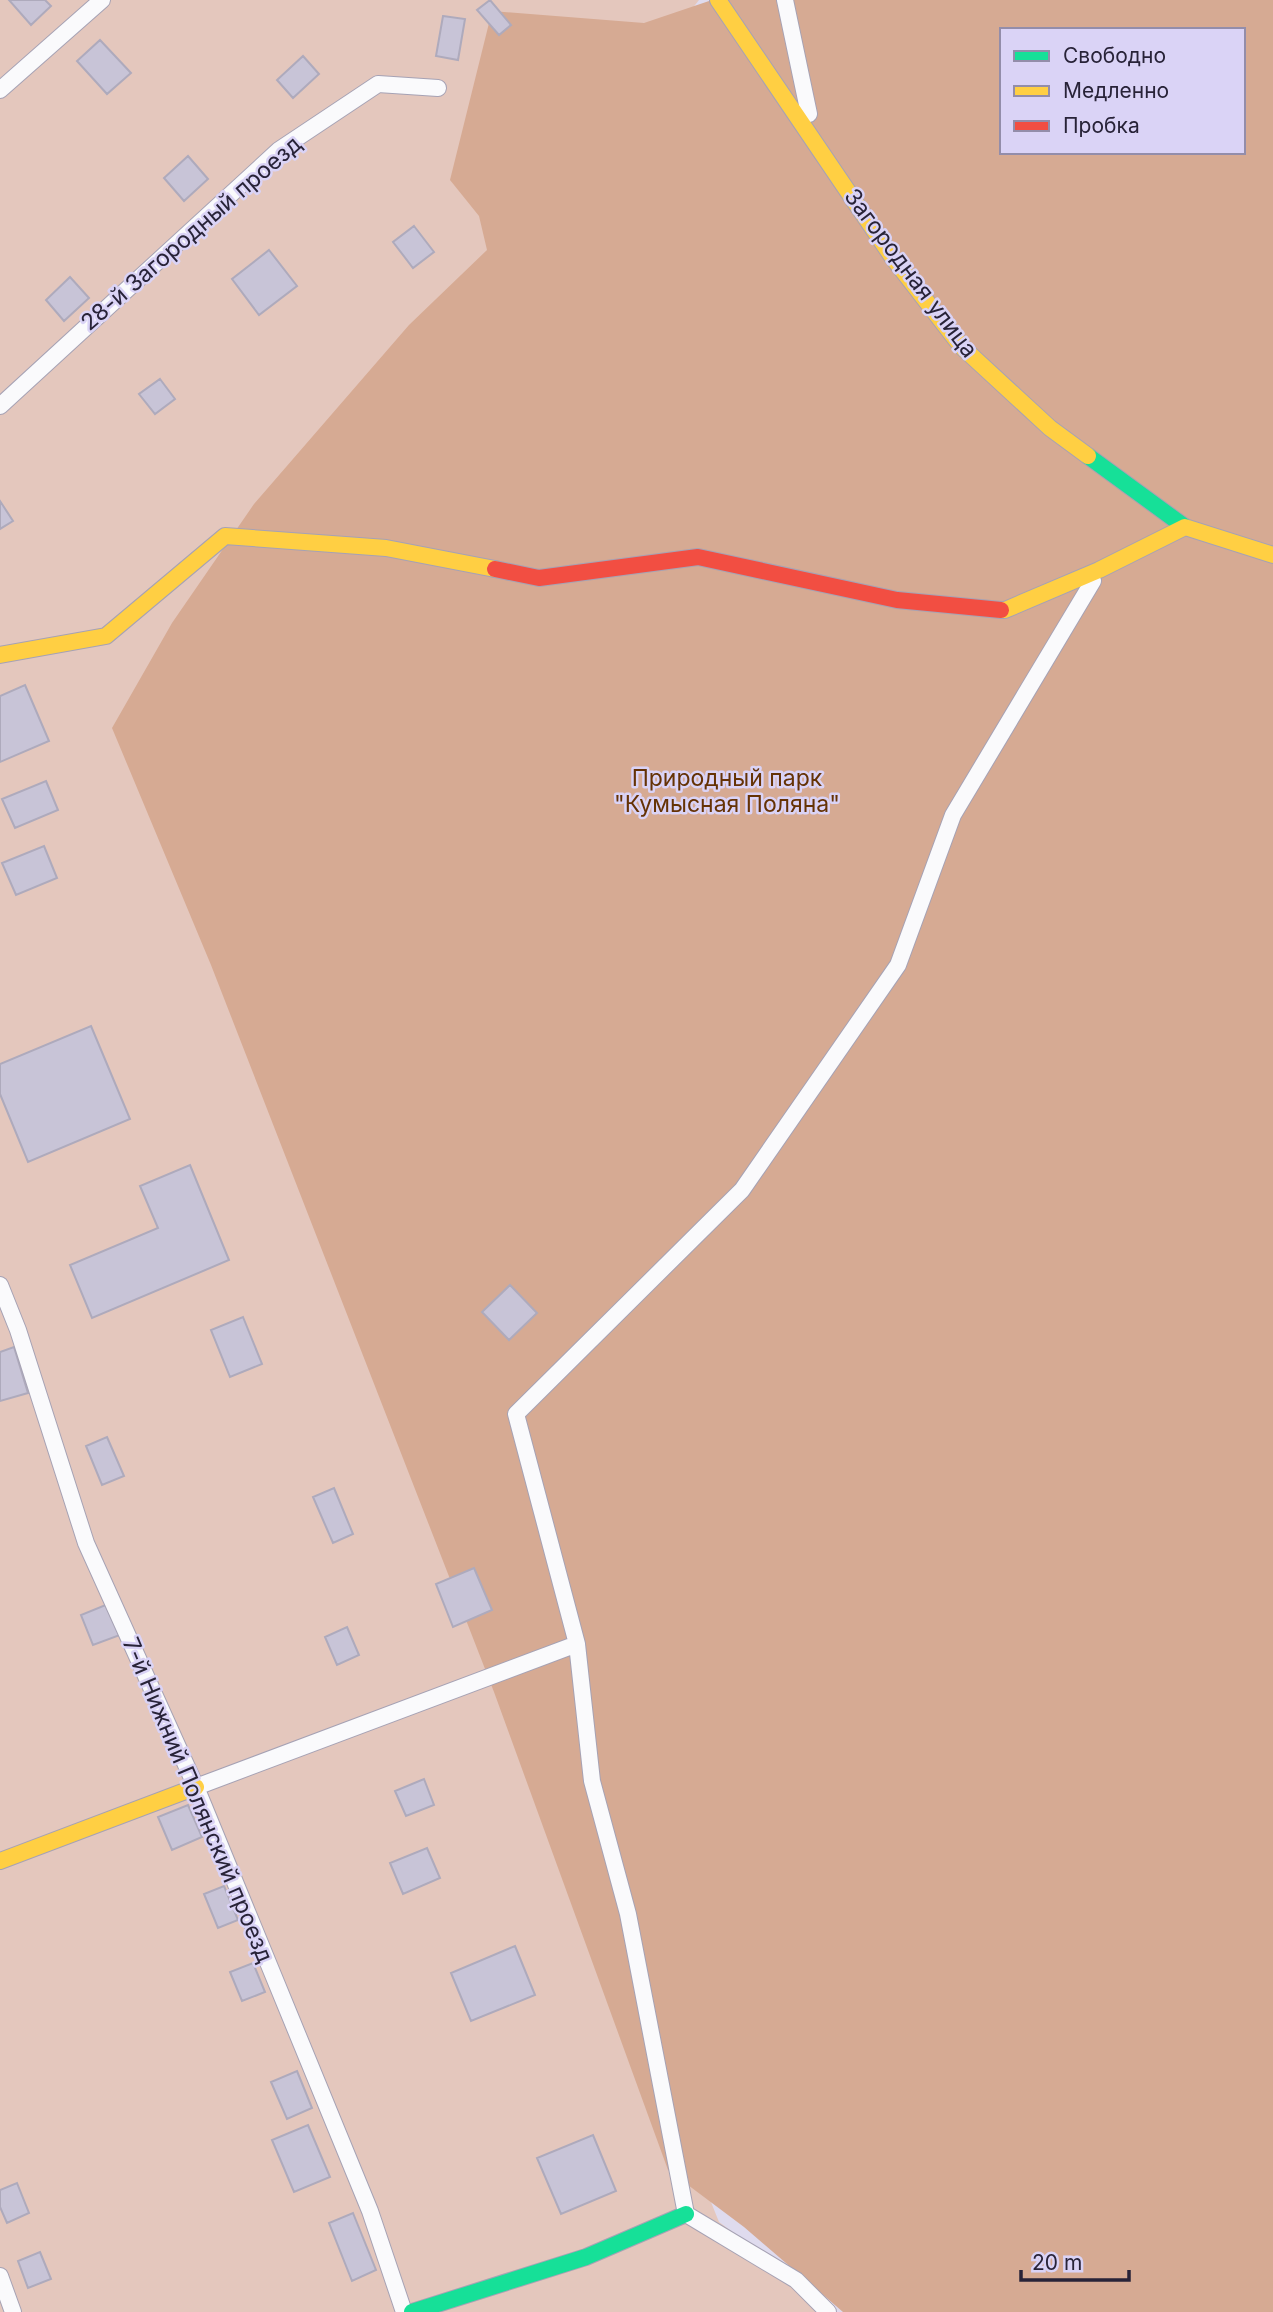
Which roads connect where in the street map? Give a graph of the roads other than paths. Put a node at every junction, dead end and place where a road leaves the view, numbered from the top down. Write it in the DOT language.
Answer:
graph roads {
  1 [pos="102,0"];
  2 [pos="718,0"];
  3 [pos="785,0"];
  4 [pos="438,88"];
  5 [pos="0,90"];
  6 [pos="816,145"];
  7 [pos="0,406"];
  8 [pos="1185,527"];
  9 [pos="1273,555"];
  10 [pos="1100,570"];
  11 [pos="0,655"];
  12 [pos="0,1285"];
  13 [pos="577,1644"];
  14 [pos="196,1787"];
  15 [pos="0,1861"];
  16 [pos="686,2214"];
  17 [pos="0,2276"];
  18 [pos="13,2312"];
  19 [pos="404,2312"];
  20 [pos="412,2312"];
  21 [pos="828,2312"];
  1 -- 5 [label="lane"];
  2 -- 6 [label="street, Загородная улица"];
  3 -- 6 [label="lane"];
  4 -- 7 [label="lane, 28-й Загородный проезд"];
  6 -- 8 [label="street, Загородная улица"];
  8 -- 9 [label="street, Загородная улица"];
  8 -- 10 [label="street"];
  10 -- 11 [label="street"];
  10 -- 13 [label="lane"];
  12 -- 14 [label="lane, 7-й Нижний Полянский проезд"];
  13 -- 14 [label="lane"];
  13 -- 16 [label="lane"];
  14 -- 15 [label="street"];
  14 -- 19 [label="lane, 7-й Нижний Полянский проезд"];
  16 -- 20 [label="street"];
  16 -- 21 [label="lane"];
  17 -- 18 [label="lane"];
}
